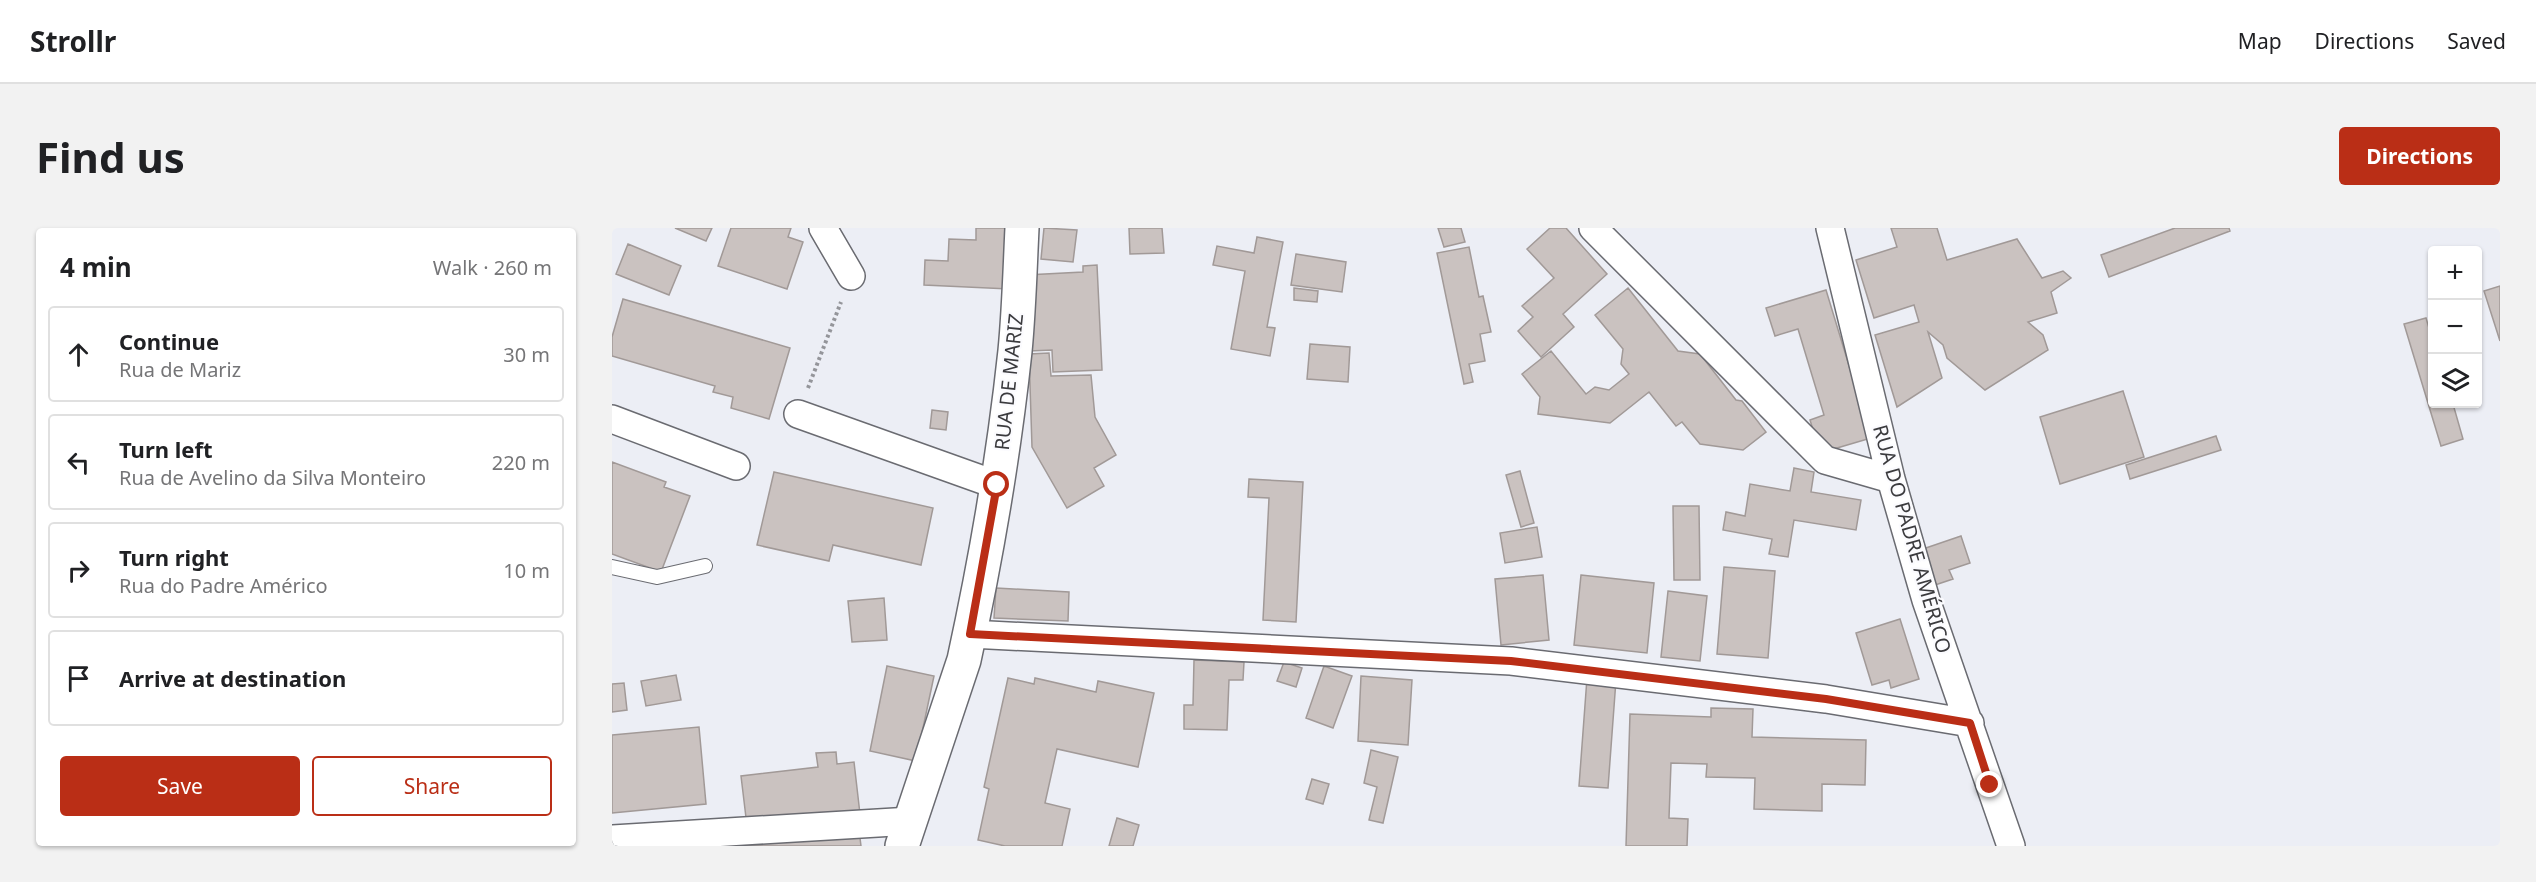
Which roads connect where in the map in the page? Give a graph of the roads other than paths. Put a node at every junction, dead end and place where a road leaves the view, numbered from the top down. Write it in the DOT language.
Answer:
graph roads {
  1 [pos="823,228"];
  2 [pos="1022,228"];
  3 [pos="1593,228"];
  4 [pos="1830,228"];
  5 [pos="851,276"];
  6 [pos="798,414"];
  7 [pos="612,419"];
  8 [pos="736,466"];
  9 [pos="1891,479"];
  10 [pos="997,485"];
  11 [pos="705,566"];
  12 [pos="612,567"];
  13 [pos="970,634"];
  14 [pos="1970,723"];
  15 [pos="906,833"];
  16 [pos="612,839"];
  17 [pos="2011,846"];
  1 -- 5 [label="street"];
  2 -- 10 [label="main road, RUA DE MARIZ"];
  3 -- 9 [label="street"];
  4 -- 9 [label="street, RUA DO PADRE AMÉRICO"];
  6 -- 10 [label="street"];
  7 -- 8 [label="street"];
  9 -- 14 [label="street, RUA DO PADRE AMÉRICO"];
  10 -- 13 [label="main road, RUA DE MARIZ"];
  11 -- 12 [label="lane"];
  13 -- 14 [label="street"];
  13 -- 15 [label="main road, RUA DE MARIZ"];
  14 -- 17 [label="street, RUA DO PADRE AMÉRICO"];
  15 -- 16 [label="street"];
}
